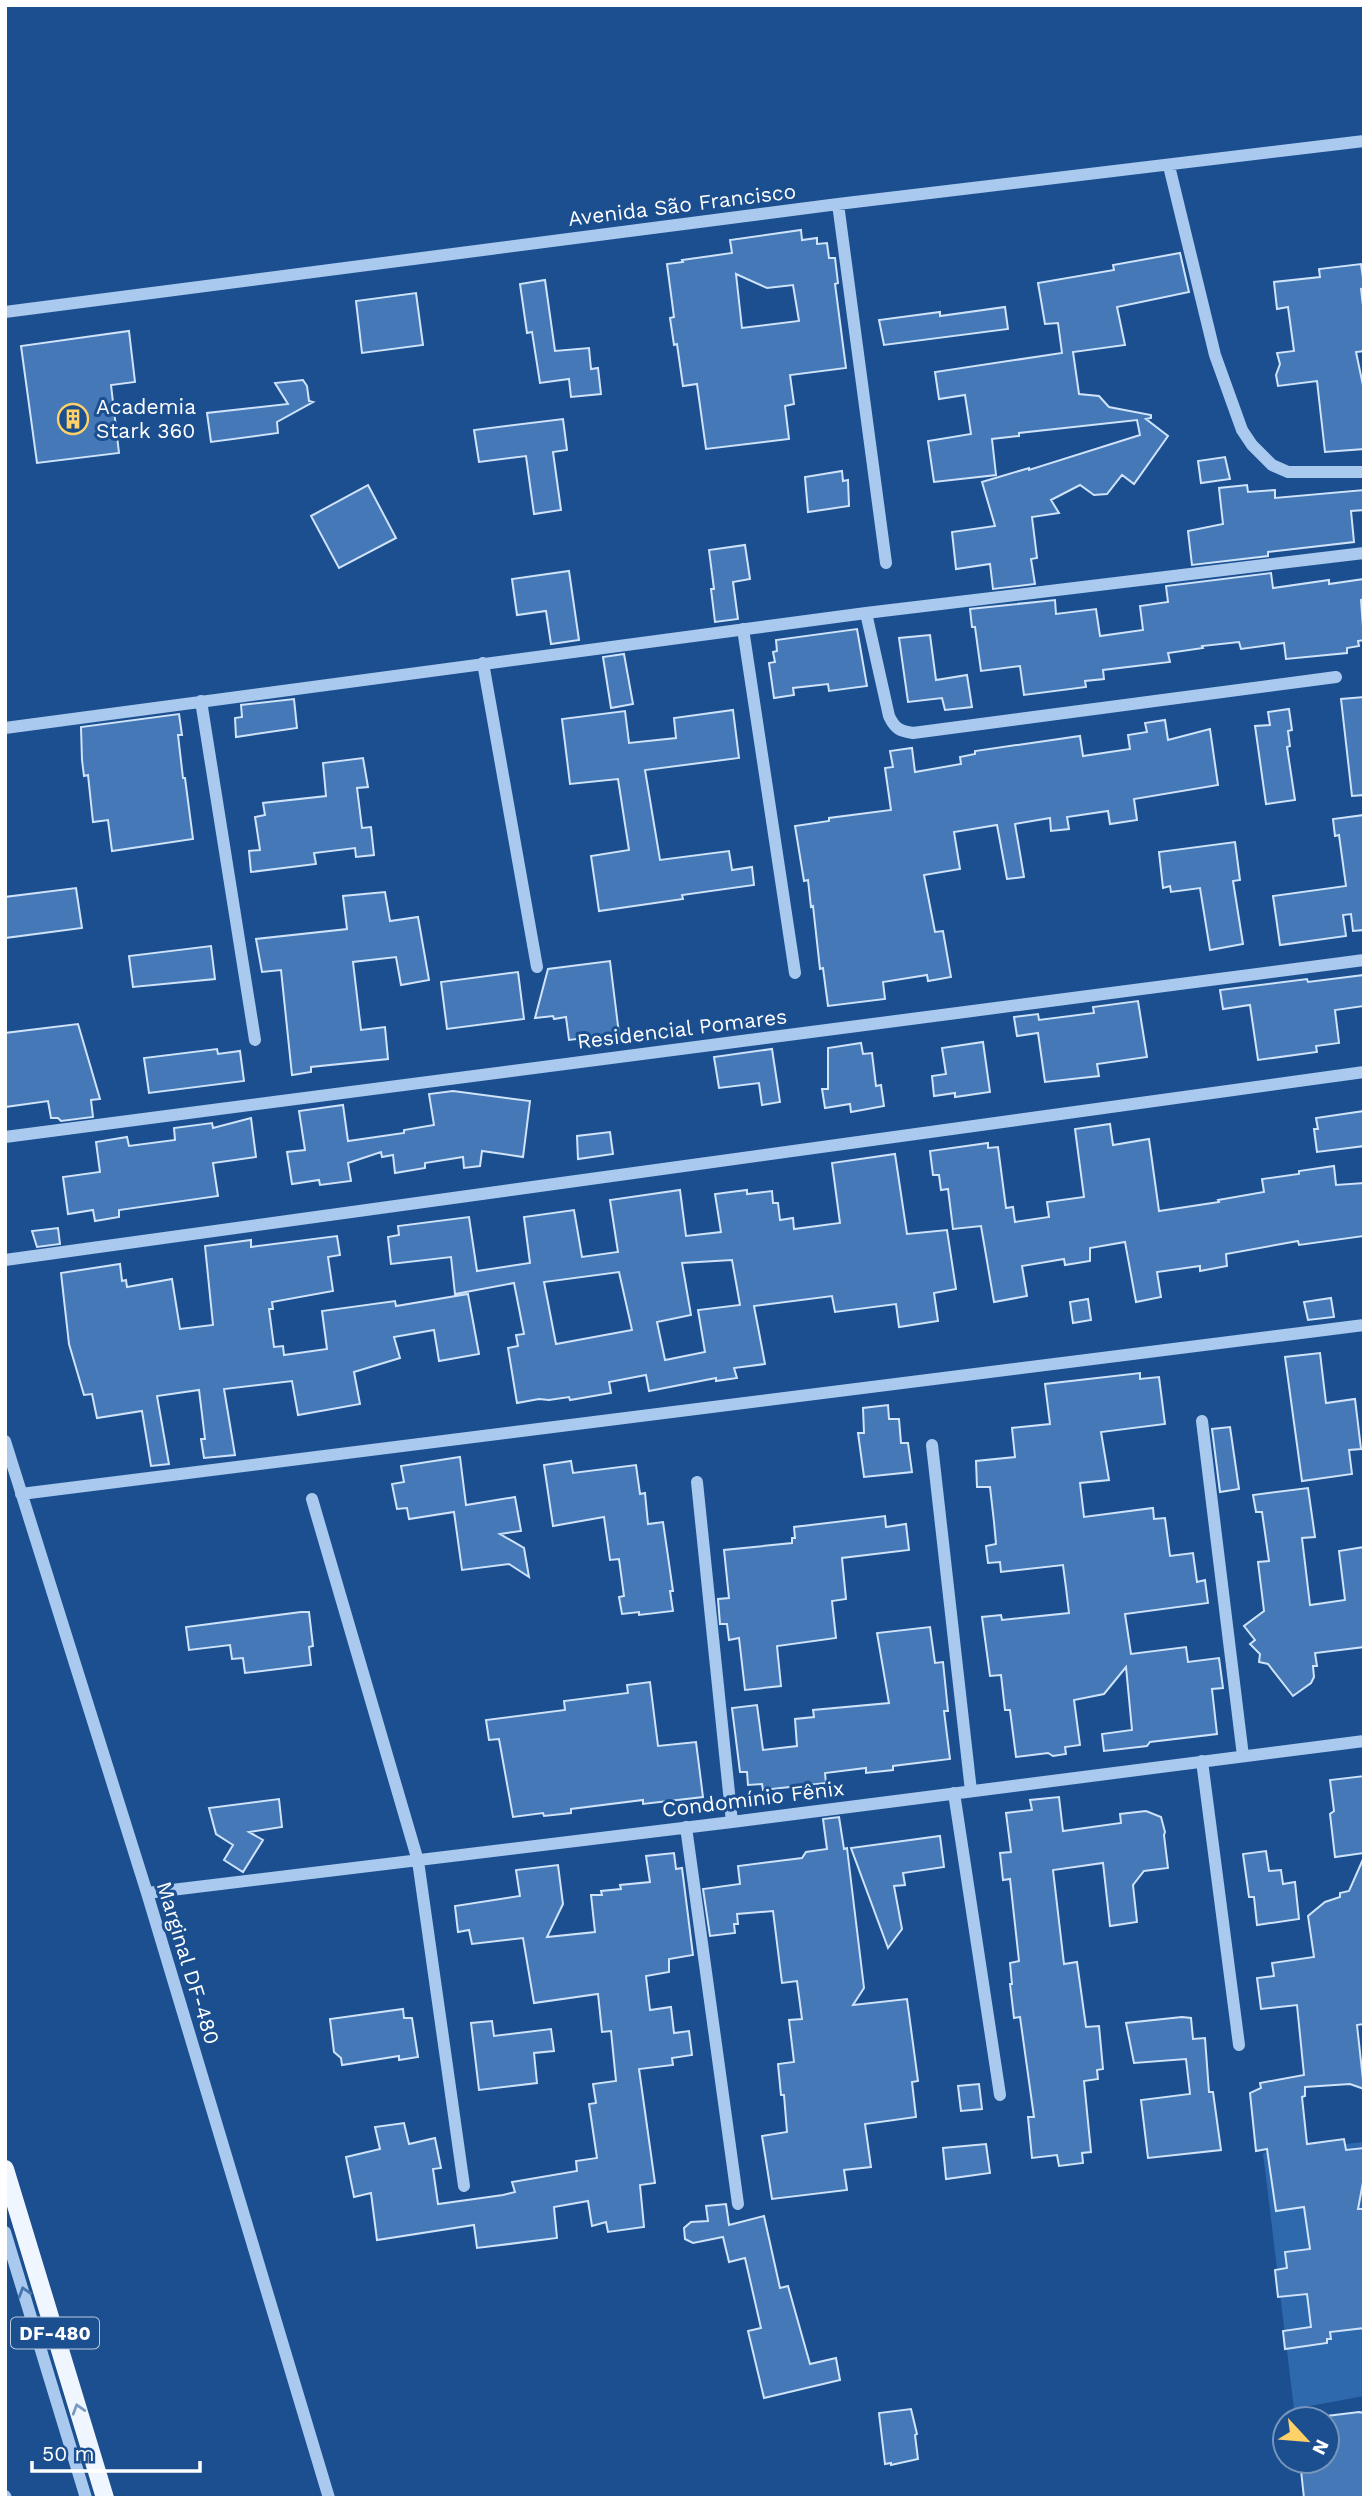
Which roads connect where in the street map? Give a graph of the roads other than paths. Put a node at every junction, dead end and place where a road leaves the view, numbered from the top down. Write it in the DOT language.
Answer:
graph roads {
  1 [pos="1364,141"];
  2 [pos="1169,166"];
  3 [pos="838,205"];
  4 [pos="5,312"];
  5 [pos="1364,471"];
  6 [pos="1364,553"];
  7 [pos="886,563"];
  8 [pos="866,613"];
  9 [pos="743,629"];
  10 [pos="482,663"];
  11 [pos="1336,677"];
  12 [pos="201,701"];
  13 [pos="5,728"];
  14 [pos="1364,960"];
  15 [pos="537,967"];
  16 [pos="795,973"];
  17 [pos="255,1040"];
  18 [pos="1364,1072"];
  19 [pos="5,1137"];
  20 [pos="5,1260"];
  21 [pos="1364,1325"];
  22 [pos="1202,1422"];
  23 [pos="5,1441"];
  24 [pos="932,1446"];
  25 [pos="697,1482"];
  26 [pos="21,1494"];
  27 [pos="312,1499"];
  28 [pos="1364,1741"];
  29 [pos="1242,1756"];
  30 [pos="1202,1761"];
  31 [pos="971,1791"];
  32 [pos="954,1793"];
  33 [pos="732,1822"];
  34 [pos="686,1827"];
  35 [pos="418,1861"];
  36 [pos="147,1894"];
  37 [pos="1239,2045"];
  38 [pos="1000,2095"];
  39 [pos="5,2169"];
  40 [pos="464,2186"];
  41 [pos="738,2204"];
  42 [pos="5,2232"];
  43 [pos="86,2498"];
  44 [pos="105,2498"];
  45 [pos="329,2498"];
  1 -- 2 [label="street, Avenida São Francisco"];
  2 -- 3 [label="street, Avenida São Francisco"];
  2 -- 5 [label="street"];
  3 -- 4 [label="street, Avenida São Francisco"];
  3 -- 7 [label="street"];
  6 -- 8 [label="street"];
  8 -- 9 [label="street"];
  8 -- 11 [label="street"];
  9 -- 10 [label="street"];
  9 -- 16 [label="street"];
  10 -- 12 [label="street"];
  10 -- 15 [label="street"];
  12 -- 13 [label="street"];
  12 -- 17 [label="street"];
  14 -- 19 [label="street, Residencial Pomares"];
  18 -- 20 [label="street"];
  21 -- 26 [label="street"];
  22 -- 29 [label="street"];
  23 -- 26 [label="street, Marginal DF-480"];
  24 -- 31 [label="street"];
  25 -- 33 [label="street"];
  26 -- 36 [label="street, Marginal DF-480"];
  27 -- 35 [label="street"];
  28 -- 29 [label="street, Condomínio Fênix"];
  29 -- 30 [label="street, Condomínio Fênix"];
  30 -- 31 [label="street, Condomínio Fênix"];
  30 -- 37 [label="street"];
  31 -- 32 [label="street, Condomínio Fênix"];
  32 -- 33 [label="street, Condomínio Fênix"];
  32 -- 38 [label="street"];
  33 -- 34 [label="street, Condomínio Fênix"];
  34 -- 35 [label="street, Condomínio Fênix"];
  34 -- 41 [label="street"];
  35 -- 36 [label="street, Condomínio Fênix"];
  35 -- 40 [label="street"];
  36 -- 45 [label="street, Marginal DF-480"];
  44 -- 39 [label="main road, DF-480, one-way"];
  43 -- 42 [label="street, one-way"];
}
